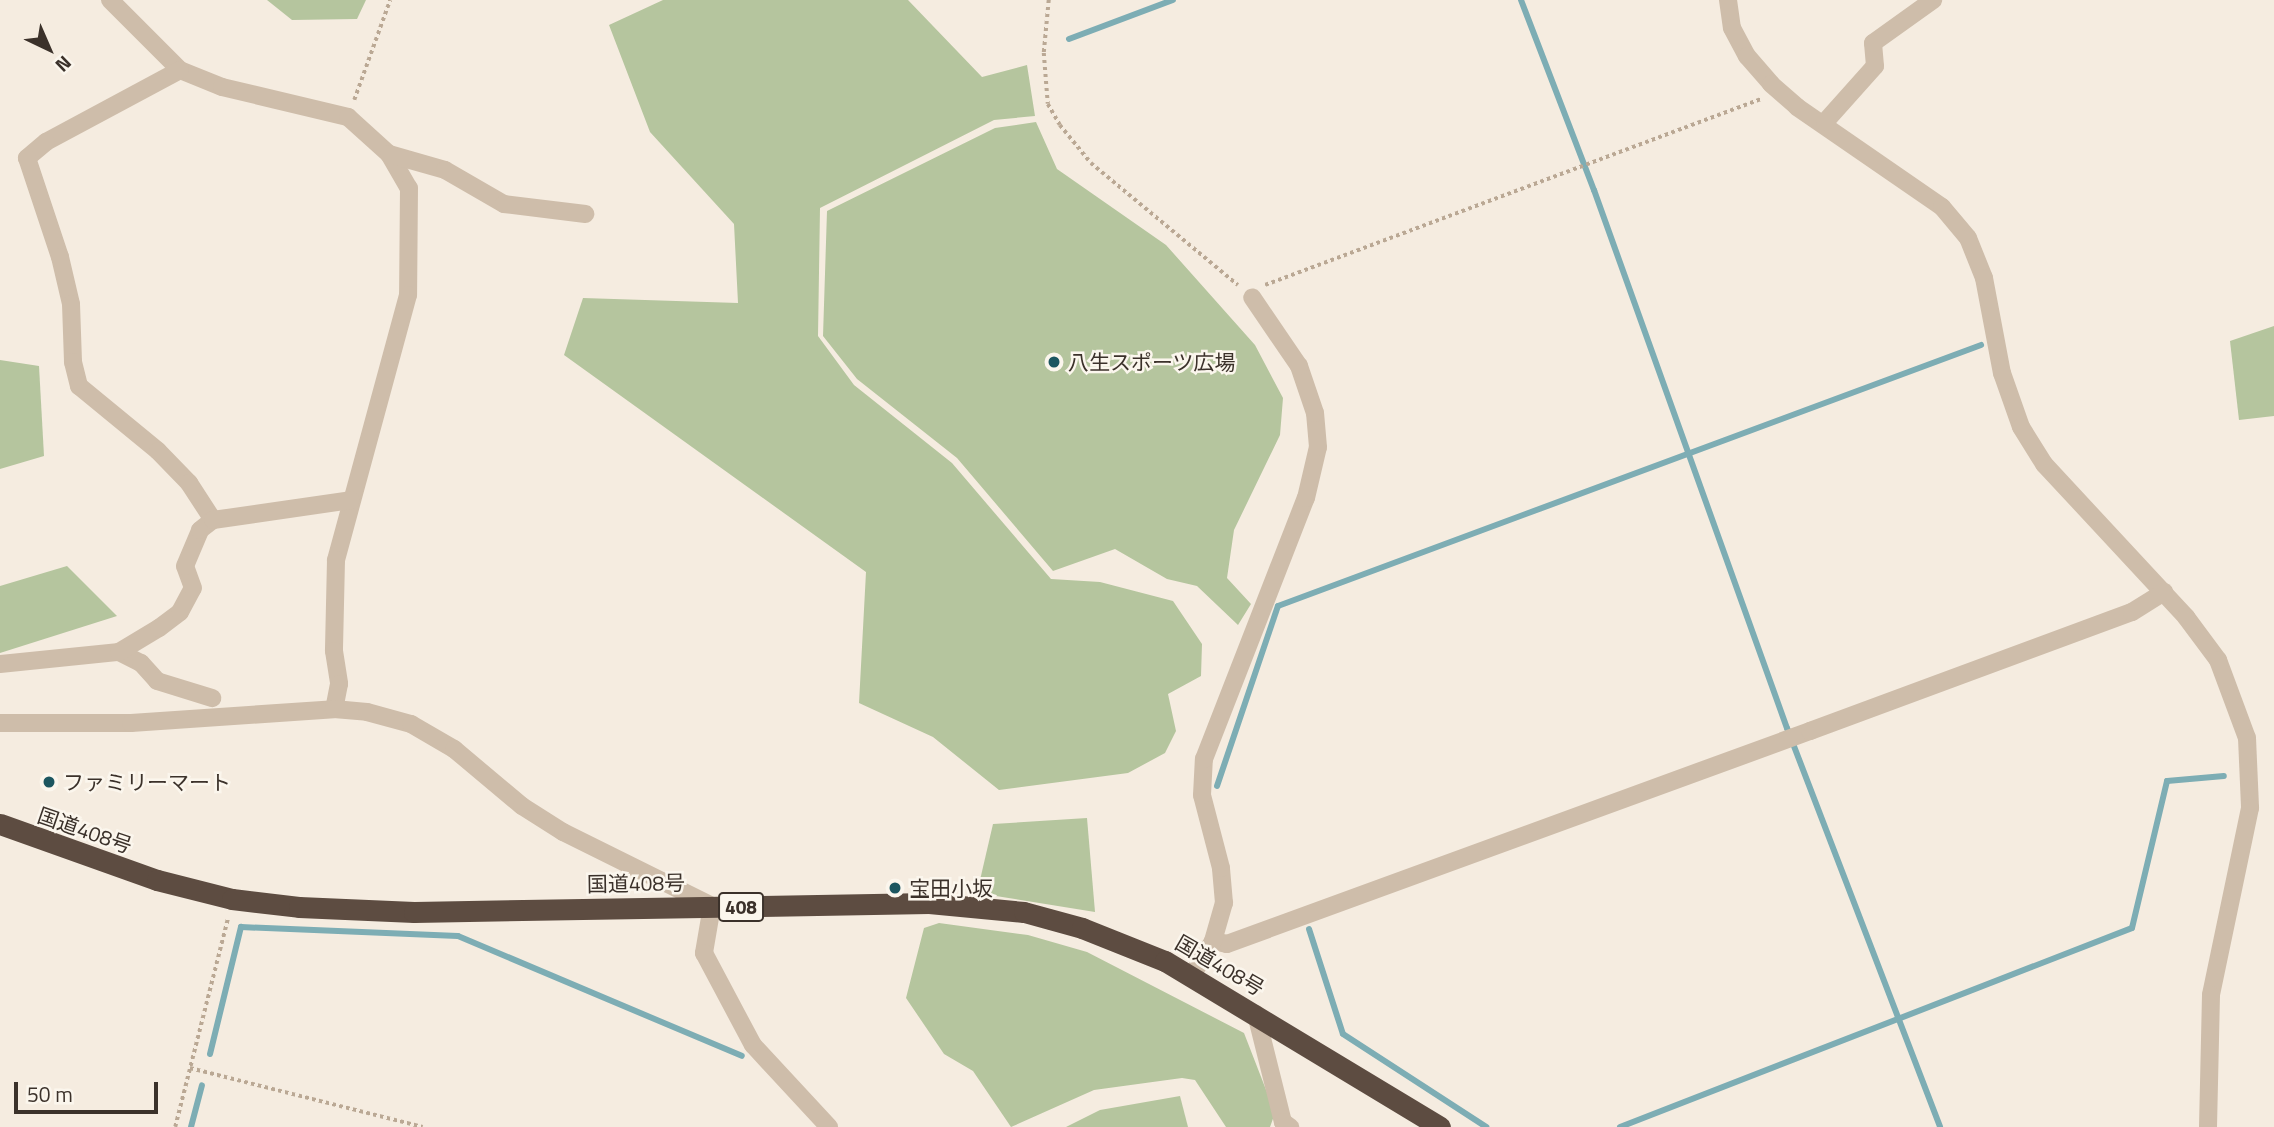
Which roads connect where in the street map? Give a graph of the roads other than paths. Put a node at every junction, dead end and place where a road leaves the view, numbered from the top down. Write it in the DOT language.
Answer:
graph roads {
  1 [pos="110,0"];
  2 [pos="1728,0"];
  3 [pos="1933,0"];
  4 [pos="180,70"];
  5 [pos="1825,122"];
  6 [pos="389,154"];
  7 [pos="585,214"];
  8 [pos="1252,297"];
  9 [pos="351,500"];
  10 [pos="213,520"];
  11 [pos="2164,592"];
  12 [pos="119,652"];
  13 [pos="0,664"];
  14 [pos="212,698"];
  15 [pos="334,709"];
  16 [pos="0,723"];
  17 [pos="0,824"];
  18 [pos="712,906"];
  19 [pos="1213,941"];
  20 [pos="1192,975"];
  21 [pos="1256,1014"];
  22 [pos="829,1127"];
  23 [pos="1290,1127"];
  24 [pos="1440,1127"];
  25 [pos="2207,1127"];
  1 -- 4 [label="street"];
  2 -- 5 [label="street"];
  3 -- 5 [label="street"];
  4 -- 6 [label="street"];
  4 -- 10 [label="street"];
  5 -- 11 [label="street"];
  6 -- 7 [label="street"];
  6 -- 9 [label="street"];
  8 -- 19 [label="street"];
  9 -- 10 [label="street"];
  9 -- 15 [label="street"];
  10 -- 12 [label="street"];
  11 -- 19 [label="street"];
  11 -- 25 [label="street"];
  12 -- 13 [label="street"];
  12 -- 14 [label="street"];
  15 -- 16 [label="street"];
  15 -- 18 [label="street"];
  17 -- 18 [label="highway, 国道408号 / 408"];
  18 -- 20 [label="highway, 国道408号 / 408"];
  18 -- 22 [label="street"];
  19 -- 20 [label="street"];
  20 -- 21 [label="highway, 国道408号 / 408"];
  21 -- 23 [label="street"];
  21 -- 24 [label="highway, 国道408号 / 408"];
}
